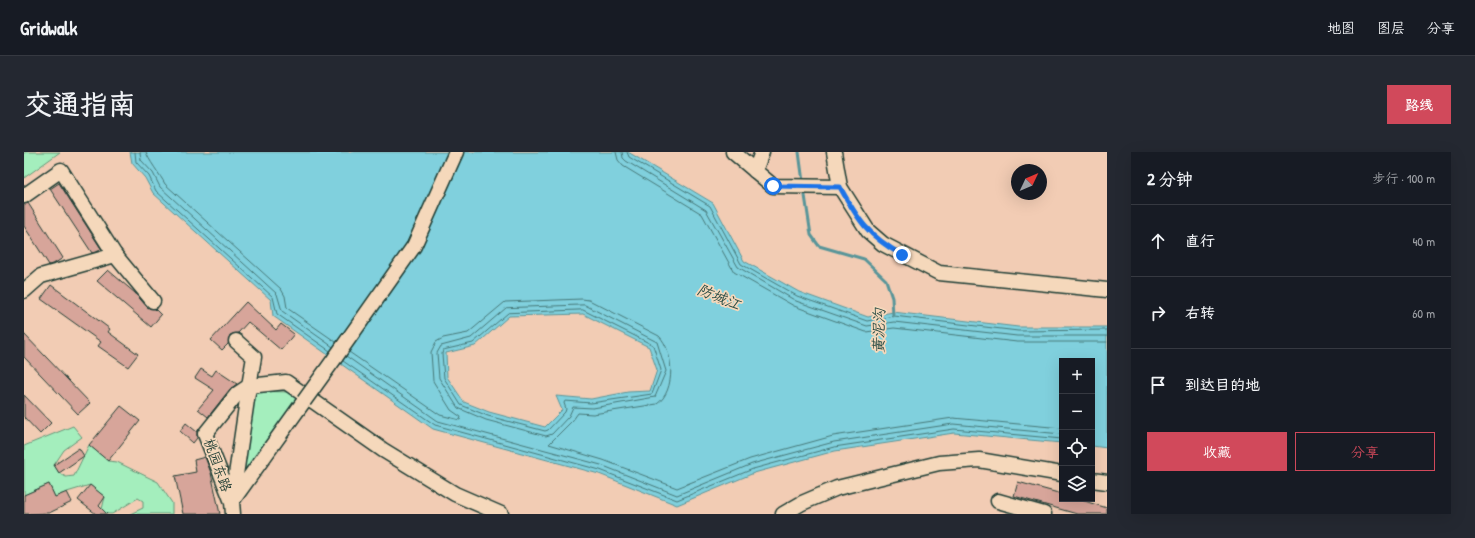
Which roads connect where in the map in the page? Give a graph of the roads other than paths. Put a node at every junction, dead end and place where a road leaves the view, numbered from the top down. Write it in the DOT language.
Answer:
graph roads {
  1 [pos="456,152"];
  2 [pos="733,152"];
  3 [pos="762,152"];
  4 [pos="834,152"];
  5 [pos="755,170"];
  6 [pos="840,187"];
  7 [pos="24,196"];
  8 [pos="115,255"];
  9 [pos="1107,290"];
  10 [pos="24,292"];
  11 [pos="153,301"];
  12 [pos="236,341"];
  13 [pos="250,386"];
  14 [pos="1059,473"];
  15 [pos="1095,480"];
  16 [pos="1107,482"];
  17 [pos="998,501"];
  18 [pos="232,508"];
  19 [pos="501,514"];
  20 [pos="783,514"];
  21 [pos="1044,514"];
  1 -- 18 [label="street, bridge"];
  2 -- 5 [label="street"];
  3 -- 5 [label="street"];
  4 -- 6 [label="street"];
  5 -- 6 [label="street"];
  6 -- 9 [label="street"];
  7 -- 8 [label="street"];
  8 -- 10 [label="street"];
  8 -- 11 [label="street"];
  12 -- 13 [label="street"];
  13 -- 18 [label="street"];
  13 -- 18 [label="street, 桃园东路"];
  13 -- 19 [label="street"];
  14 -- 20 [label="street"];
  15 -- 16 [label="street"];
  17 -- 21 [label="street"];
}
